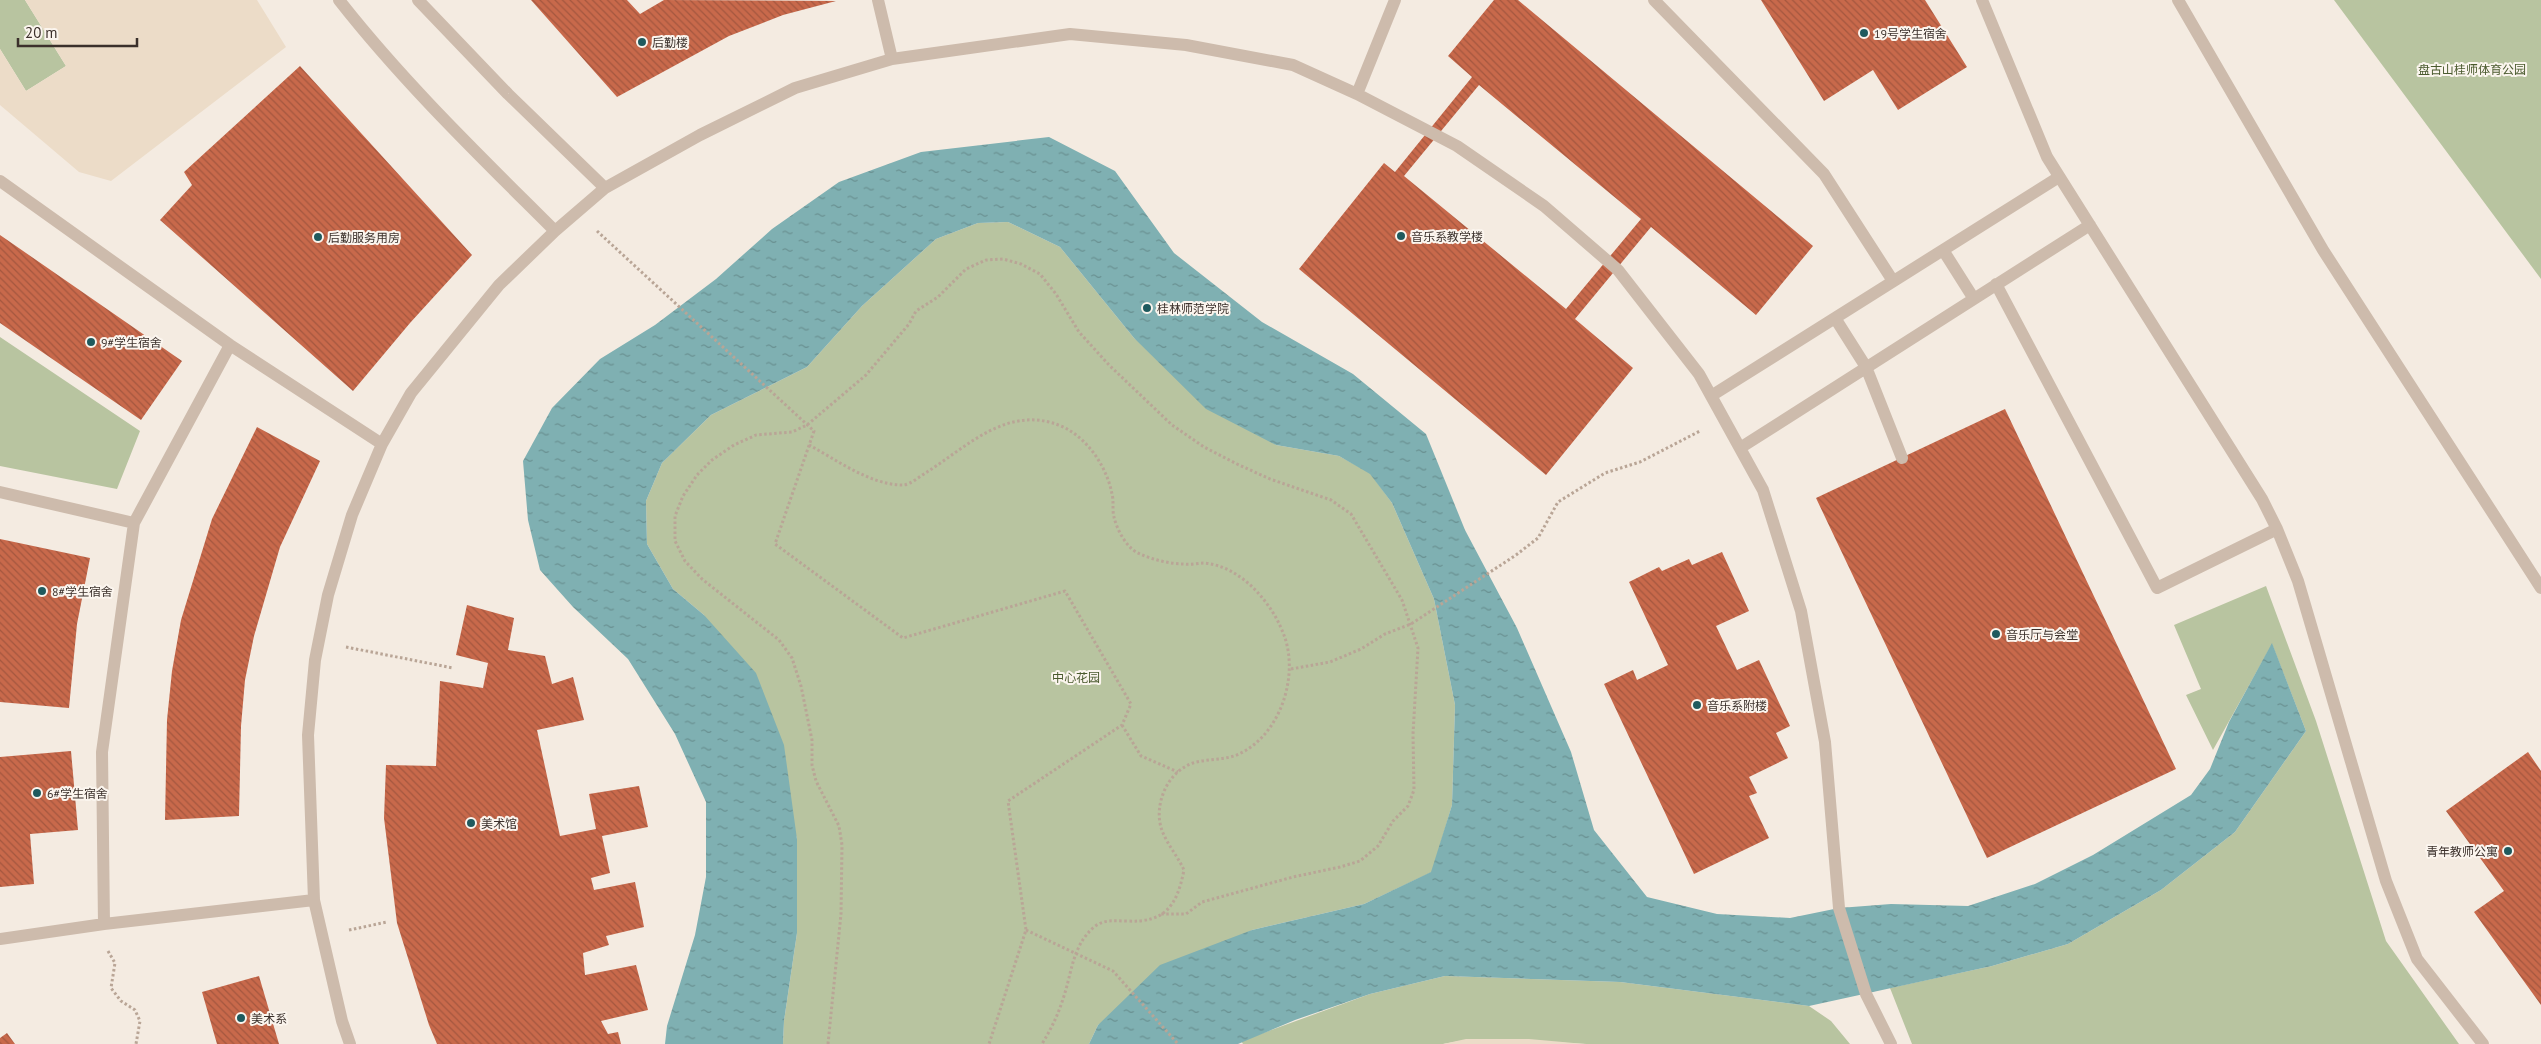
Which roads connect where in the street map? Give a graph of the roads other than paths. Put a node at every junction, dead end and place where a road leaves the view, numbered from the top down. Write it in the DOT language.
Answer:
graph roads {
  1 [pos="338,0"];
  2 [pos="418,0"];
  3 [pos="878,0"];
  4 [pos="1396,0"];
  5 [pos="1654,0"];
  6 [pos="1982,0"];
  7 [pos="2178,0"];
  8 [pos="892,59"];
  9 [pos="1357,94"];
  10 [pos="2059,177"];
  11 [pos="0,181"];
  12 [pos="605,188"];
  13 [pos="2090,225"];
  14 [pos="555,231"];
  15 [pos="1943,250"];
  16 [pos="1893,281"];
  17 [pos="1996,284"];
  18 [pos="1974,299"];
  19 [pos="1835,318"];
  20 [pos="230,345"];
  21 [pos="1866,367"];
  22 [pos="1711,396"];
  23 [pos="382,444"];
  24 [pos="1740,448"];
  25 [pos="1902,458"];
  26 [pos="0,492"];
  27 [pos="134,523"];
  28 [pos="2277,529"];
  29 [pos="2541,588"];
  30 [pos="314,900"];
  31 [pos="104,924"];
  32 [pos="0,939"];
  33 [pos="350,1044"];
  34 [pos="1891,1044"];
  35 [pos="2483,1044"];
  1 -- 14 [label="street"];
  2 -- 12 [label="street"];
  3 -- 8 [label="street"];
  4 -- 9 [label="street"];
  5 -- 16 [label="street"];
  6 -- 10 [label="street"];
  7 -- 29 [label="street"];
  8 -- 9 [label="street"];
  8 -- 12 [label="street"];
  9 -- 22 [label="street"];
  10 -- 13 [label="street"];
  10 -- 15 [label="street"];
  11 -- 20 [label="street"];
  12 -- 14 [label="street"];
  13 -- 17 [label="street"];
  13 -- 28 [label="street"];
  14 -- 23 [label="street"];
  15 -- 16 [label="street"];
  15 -- 18 [label="street"];
  16 -- 19 [label="street"];
  17 -- 18 [label="street"];
  17 -- 28 [label="street"];
  18 -- 21 [label="street"];
  19 -- 21 [label="street"];
  19 -- 22 [label="street"];
  20 -- 23 [label="street"];
  20 -- 27 [label="street"];
  21 -- 24 [label="street"];
  21 -- 25 [label="street"];
  22 -- 24 [label="street"];
  23 -- 30 [label="street"];
  24 -- 34 [label="street"];
  26 -- 27 [label="street"];
  27 -- 31 [label="street"];
  28 -- 35 [label="street"];
  30 -- 31 [label="street"];
  30 -- 33 [label="street"];
  31 -- 32 [label="street"];
}
